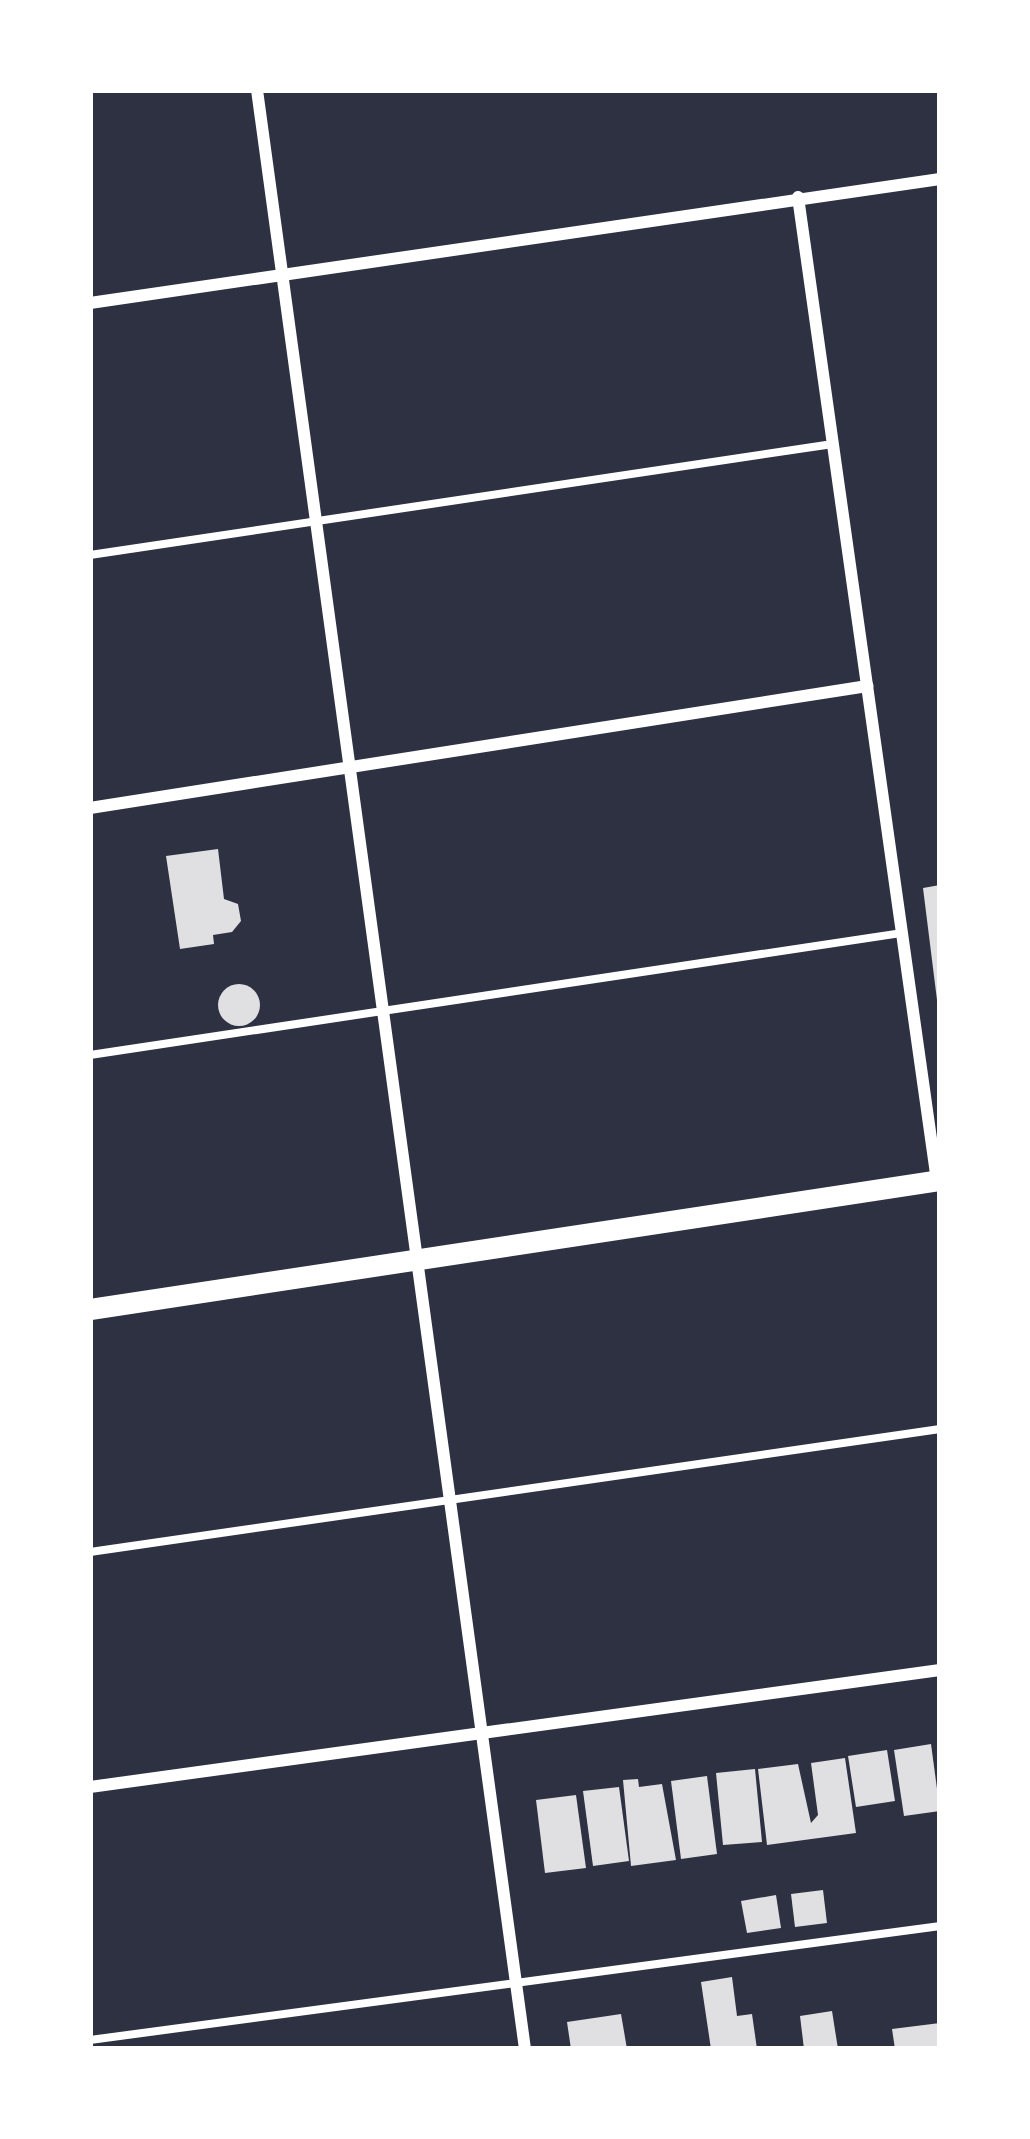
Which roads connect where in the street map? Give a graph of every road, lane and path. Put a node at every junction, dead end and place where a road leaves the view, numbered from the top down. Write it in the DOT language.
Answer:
graph roads {
  1 [pos="256,90"];
  2 [pos="940,179"];
  3 [pos="798,196"];
  4 [pos="281,274"];
  5 [pos="90,303"];
  6 [pos="833,444"];
  7 [pos="315,523"];
  8 [pos="90,556"];
  9 [pos="867,686"];
  10 [pos="349,770"];
  11 [pos="90,808"];
  12 [pos="902,932"];
  13 [pos="382,1012"];
  14 [pos="90,1055"];
  15 [pos="938,1181"];
  16 [pos="419,1259"];
  17 [pos="90,1309"];
  18 [pos="940,1430"];
  19 [pos="450,1501"];
  20 [pos="90,1552"];
  21 [pos="940,1670"];
  22 [pos="482,1731"];
  23 [pos="90,1787"];
  24 [pos="940,1926"];
  25 [pos="516,1984"];
  26 [pos="90,2040"];
  27 [pos="525,2049"];
  1 -- 4 [label="street"];
  2 -- 3 [label="street"];
  3 -- 4 [label="street"];
  3 -- 6 [label="street"];
  4 -- 5 [label="street"];
  4 -- 7 [label="street"];
  6 -- 7 [label="lane"];
  6 -- 9 [label="street"];
  7 -- 8 [label="lane"];
  7 -- 10 [label="street"];
  9 -- 10 [label="street"];
  9 -- 12 [label="street"];
  10 -- 11 [label="street"];
  10 -- 13 [label="street"];
  12 -- 13 [label="lane"];
  12 -- 15 [label="street"];
  13 -- 14 [label="lane"];
  13 -- 16 [label="street"];
  15 -- 16 [label="main road"];
  16 -- 17 [label="main road"];
  16 -- 19 [label="street"];
  18 -- 19 [label="lane"];
  19 -- 20 [label="lane"];
  19 -- 22 [label="street"];
  21 -- 22 [label="street"];
  22 -- 23 [label="street"];
  22 -- 25 [label="street"];
  24 -- 25 [label="lane"];
  25 -- 26 [label="lane"];
  25 -- 27 [label="street"];
}
